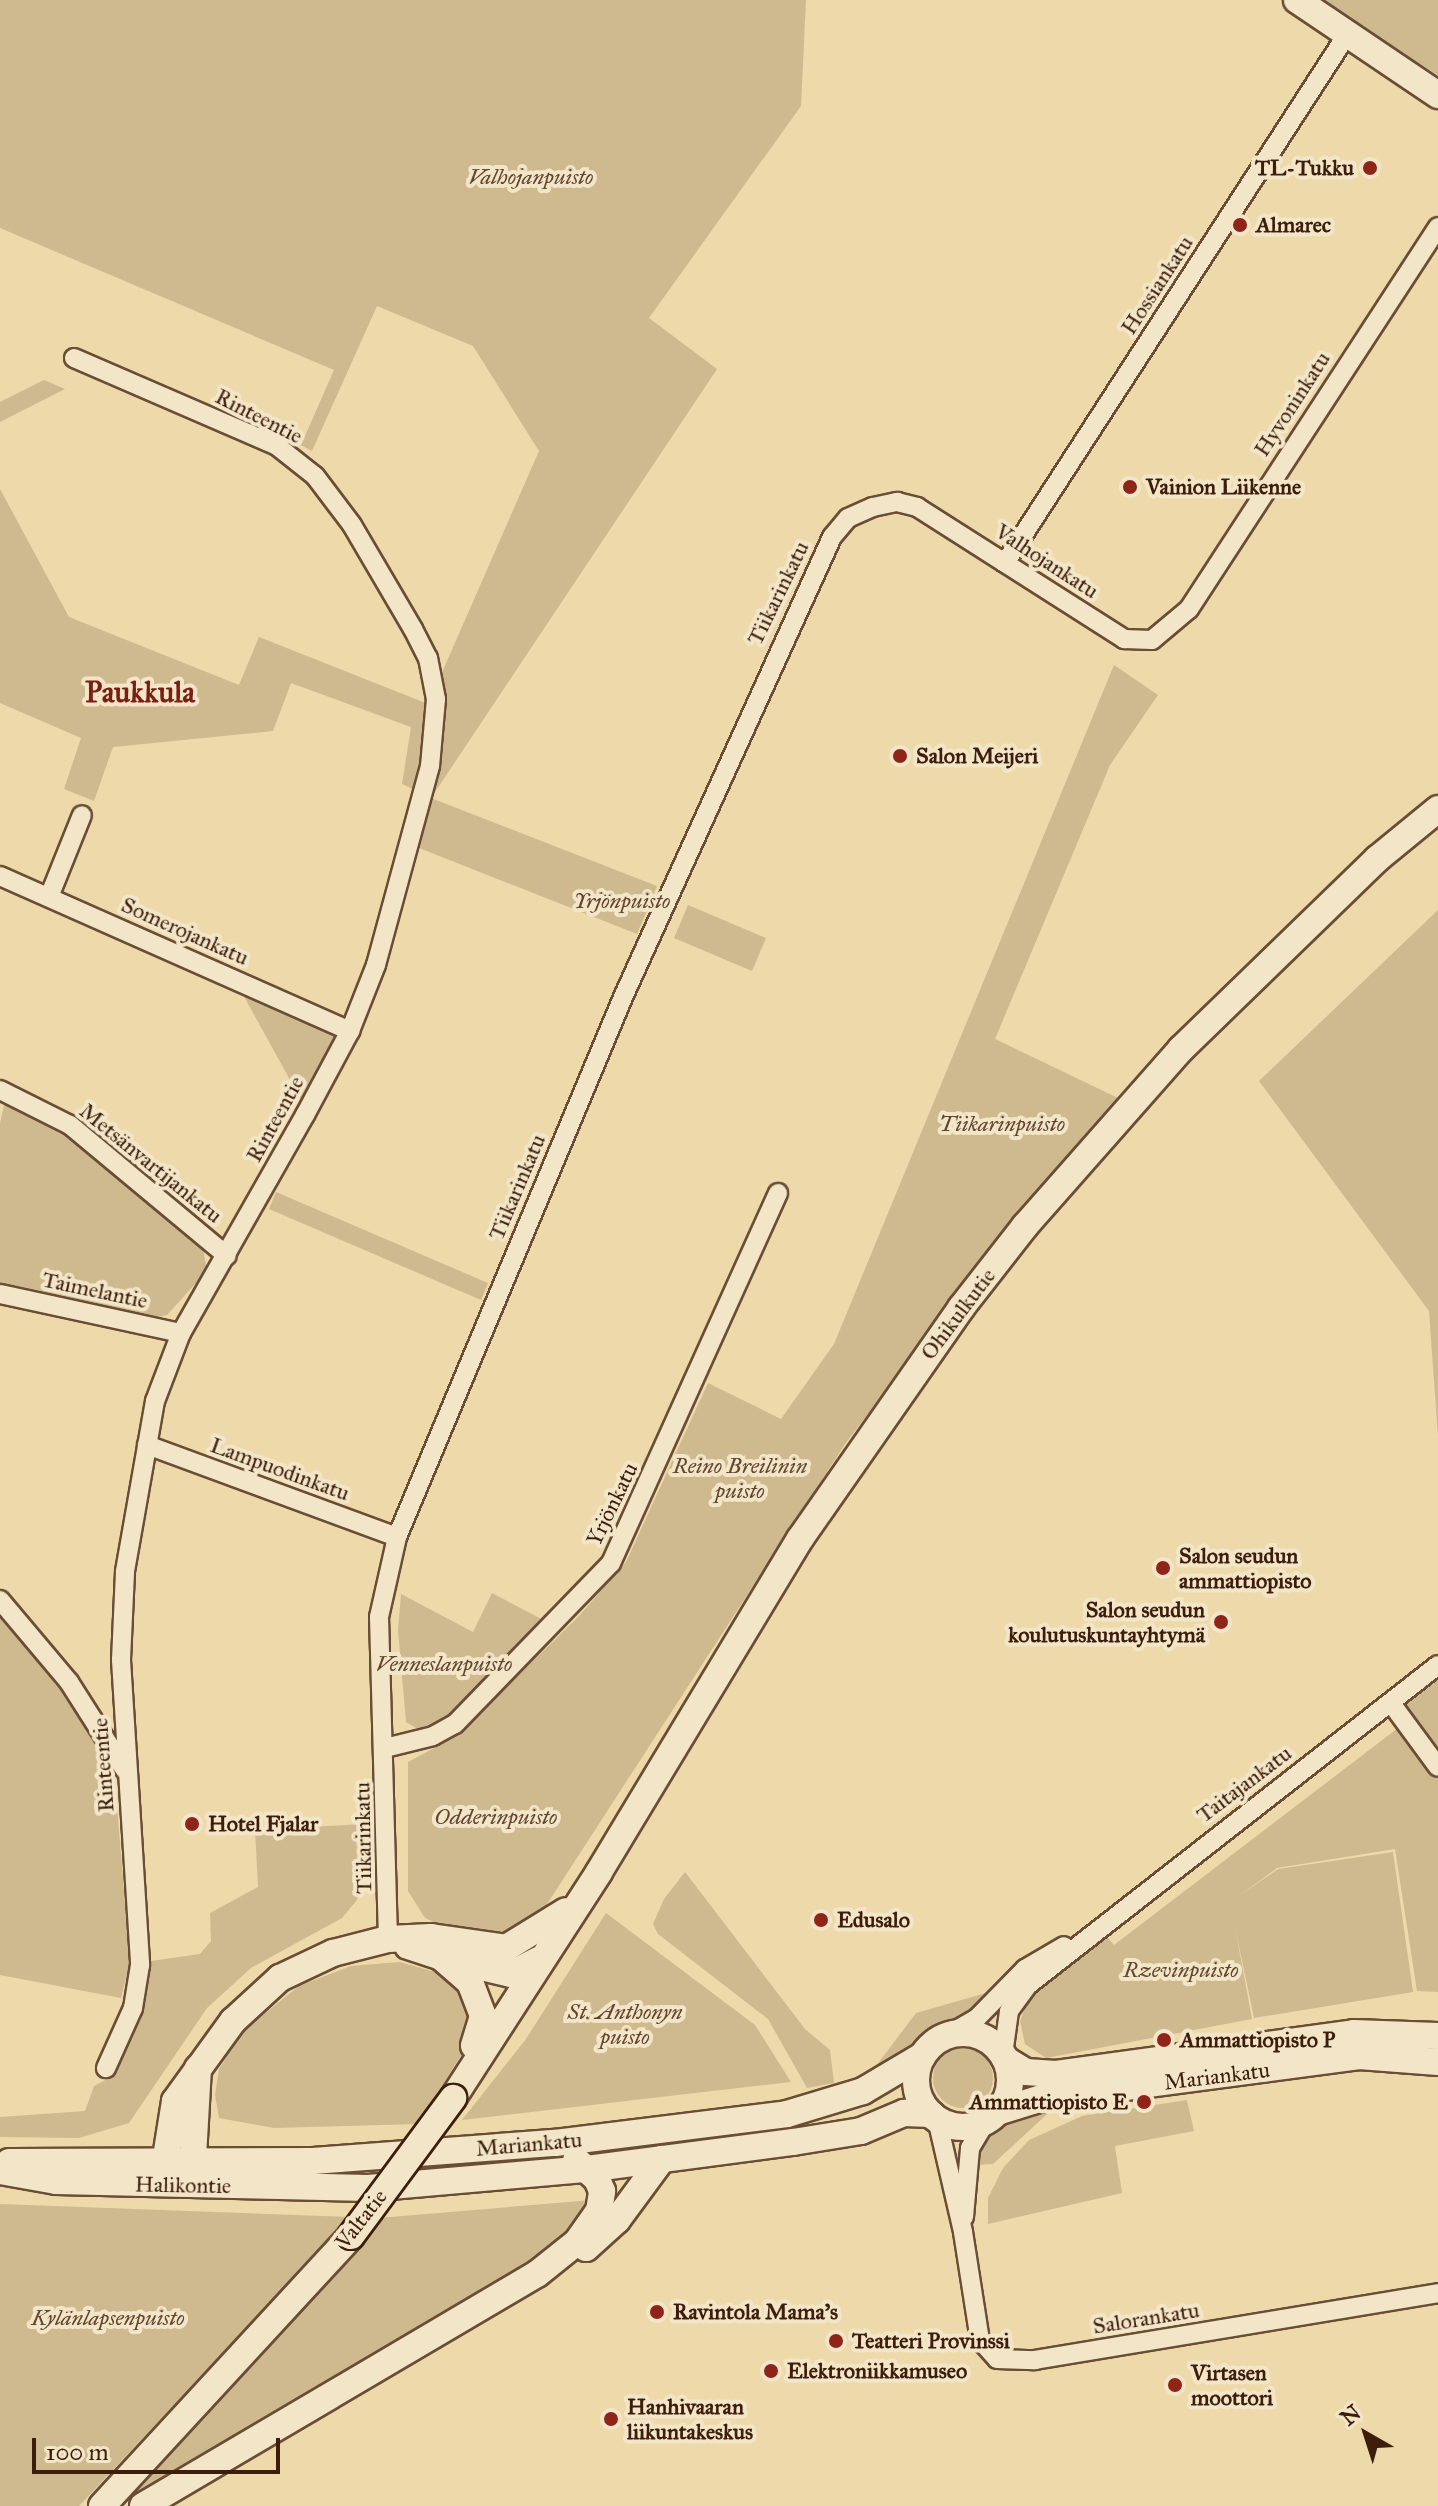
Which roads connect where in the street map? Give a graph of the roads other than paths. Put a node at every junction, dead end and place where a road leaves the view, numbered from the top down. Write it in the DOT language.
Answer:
graph roads {
  1 [pos="1297,0"];
  2 [pos="1348,33"];
  3 [pos="1438,95"];
  4 [pos="1438,227"];
  5 [pos="74,358"];
  6 [pos="873,507"];
  7 [pos="1005,563"];
  8 [pos="1189,609"];
  9 [pos="1438,809"];
  10 [pos="82,815"];
  11 [pos="0,876"];
  12 [pos="49,897"];
  13 [pos="350,1031"];
  14 [pos="0,1090"];
  15 [pos="778,1193"];
  16 [pos="227,1256"];
  17 [pos="0,1294"];
  18 [pos="181,1333"];
  19 [pos="147,1445"];
  20 [pos="397,1537"];
  21 [pos="0,1600"];
  22 [pos="1438,1665"];
  23 [pos="1391,1703"];
  24 [pos="385,1748"];
  25 [pos="1438,1767"];
  26 [pos="127,1773"];
  27 [pos="580,1900"];
  28 [pos="388,1939"];
  29 [pos="1078,1941"];
  30 [pos="441,1957"];
  31 [pos="541,1960"];
  32 [pos="946,2036"];
  33 [pos="1438,2036"];
  34 [pos="922,2056"];
  35 [pos="1004,2058"];
  36 [pos="1438,2062"];
  37 [pos="106,2068"];
  38 [pos="198,2068"];
  39 [pos="457,2091"];
  40 [pos="934,2116"];
  41 [pos="992,2116"];
  42 [pos="198,2128"];
  43 [pos="168,2131"];
  44 [pos="555,2143"];
  45 [pos="125,2159"];
  46 [pos="662,2159"];
  47 [pos="234,2160"];
  48 [pos="0,2163"];
  49 [pos="587,2169"];
  50 [pos="0,2171"];
  51 [pos="163,2172"];
  52 [pos="192,2173"];
  53 [pos="368,2188"];
  54 [pos="963,2232"];
  55 [pos="537,2274"];
  56 [pos="1438,2293"];
  57 [pos="102,2506"];
  58 [pos="143,2506"];
  1 -- 2 [label="main road"];
  2 -- 3 [label="main road"];
  2 -- 7 [label="street, Hossiankatu"];
  4 -- 8 [label="street, Hyvoninkatu"];
  5 -- 13 [label="street, Rinteentie"];
  6 -- 7 [label="street, Valhojankatu"];
  6 -- 20 [label="street, Tiikarinkatu"];
  7 -- 8 [label="street, Valhojankatu"];
  9 -- 27 [label="main road, Ohikulkutie"];
  10 -- 12 [label="street"];
  11 -- 12 [label="street, Somerojankatu"];
  12 -- 13 [label="street, Somerojankatu"];
  13 -- 16 [label="street, Rinteentie"];
  14 -- 16 [label="street, Metsänvartijankatu"];
  15 -- 24 [label="street, Yrjönkatu"];
  16 -- 18 [label="street, Rinteentie"];
  17 -- 18 [label="street, Taimelantie"];
  18 -- 19 [label="street, Rinteentie"];
  19 -- 20 [label="street, Lampuodinkatu"];
  19 -- 26 [label="street, Rinteentie"];
  20 -- 24 [label="street, Tiikarinkatu"];
  21 -- 26 [label="street"];
  22 -- 23 [label="street, Taitajankatu"];
  23 -- 25 [label="street"];
  23 -- 29 [label="street, Taitajankatu"];
  24 -- 28 [label="street, Tiikarinkatu"];
  26 -- 37 [label="street, Rinteentie"];
  27 -- 28 [label="main road"];
  27 -- 31 [label="main road, Valtatie"];
  28 -- 30 [label="main road"];
  28 -- 38 [label="main road"];
  29 -- 32 [label="street, Taitajankatu"];
  29 -- 35 [label="street, Taitajankatu"];
  30 -- 31 [label="main road"];
  30 -- 39 [label="main road"];
  31 -- 39 [label="main road, Valtatie"];
  32 -- 34 [label="main road"];
  32 -- 35 [label="main road"];
  33 -- 35 [label="main road, Mariankatu"];
  34 -- 40 [label="main road"];
  34 -- 44 [label="main road, Mariankatu"];
  35 -- 41 [label="main road"];
  36 -- 41 [label="main road, Mariankatu"];
  38 -- 42 [label="main road"];
  38 -- 43 [label="main road"];
  39 -- 57 [label="main road, Valtatie, bridge"];
  40 -- 41 [label="main road"];
  40 -- 46 [label="main road, Mariankatu"];
  40 -- 54 [label="street, Salorankatu"];
  41 -- 54 [label="street, Salorankatu"];
  42 -- 47 [label="main road"];
  42 -- 52 [label="main road"];
  43 -- 45 [label="main road"];
  43 -- 51 [label="main road"];
  44 -- 47 [label="main road, Mariankatu"];
  44 -- 49 [label="main road"];
  45 -- 48 [label="main road, Halikontie"];
  45 -- 51 [label="main road, Mariankatu"];
  46 -- 49 [label="main road, Mariankatu"];
  46 -- 55 [label="main road"];
  47 -- 52 [label="main road, Mariankatu"];
  49 -- 53 [label="main road, Mariankatu"];
  49 -- 55 [label="main road"];
  50 -- 51 [label="main road, Halikontie"];
  51 -- 52 [label="main road, Mariankatu"];
  52 -- 53 [label="main road, Halikontie"];
  54 -- 56 [label="street, Salorankatu"];
  55 -- 58 [label="main road"];
}
